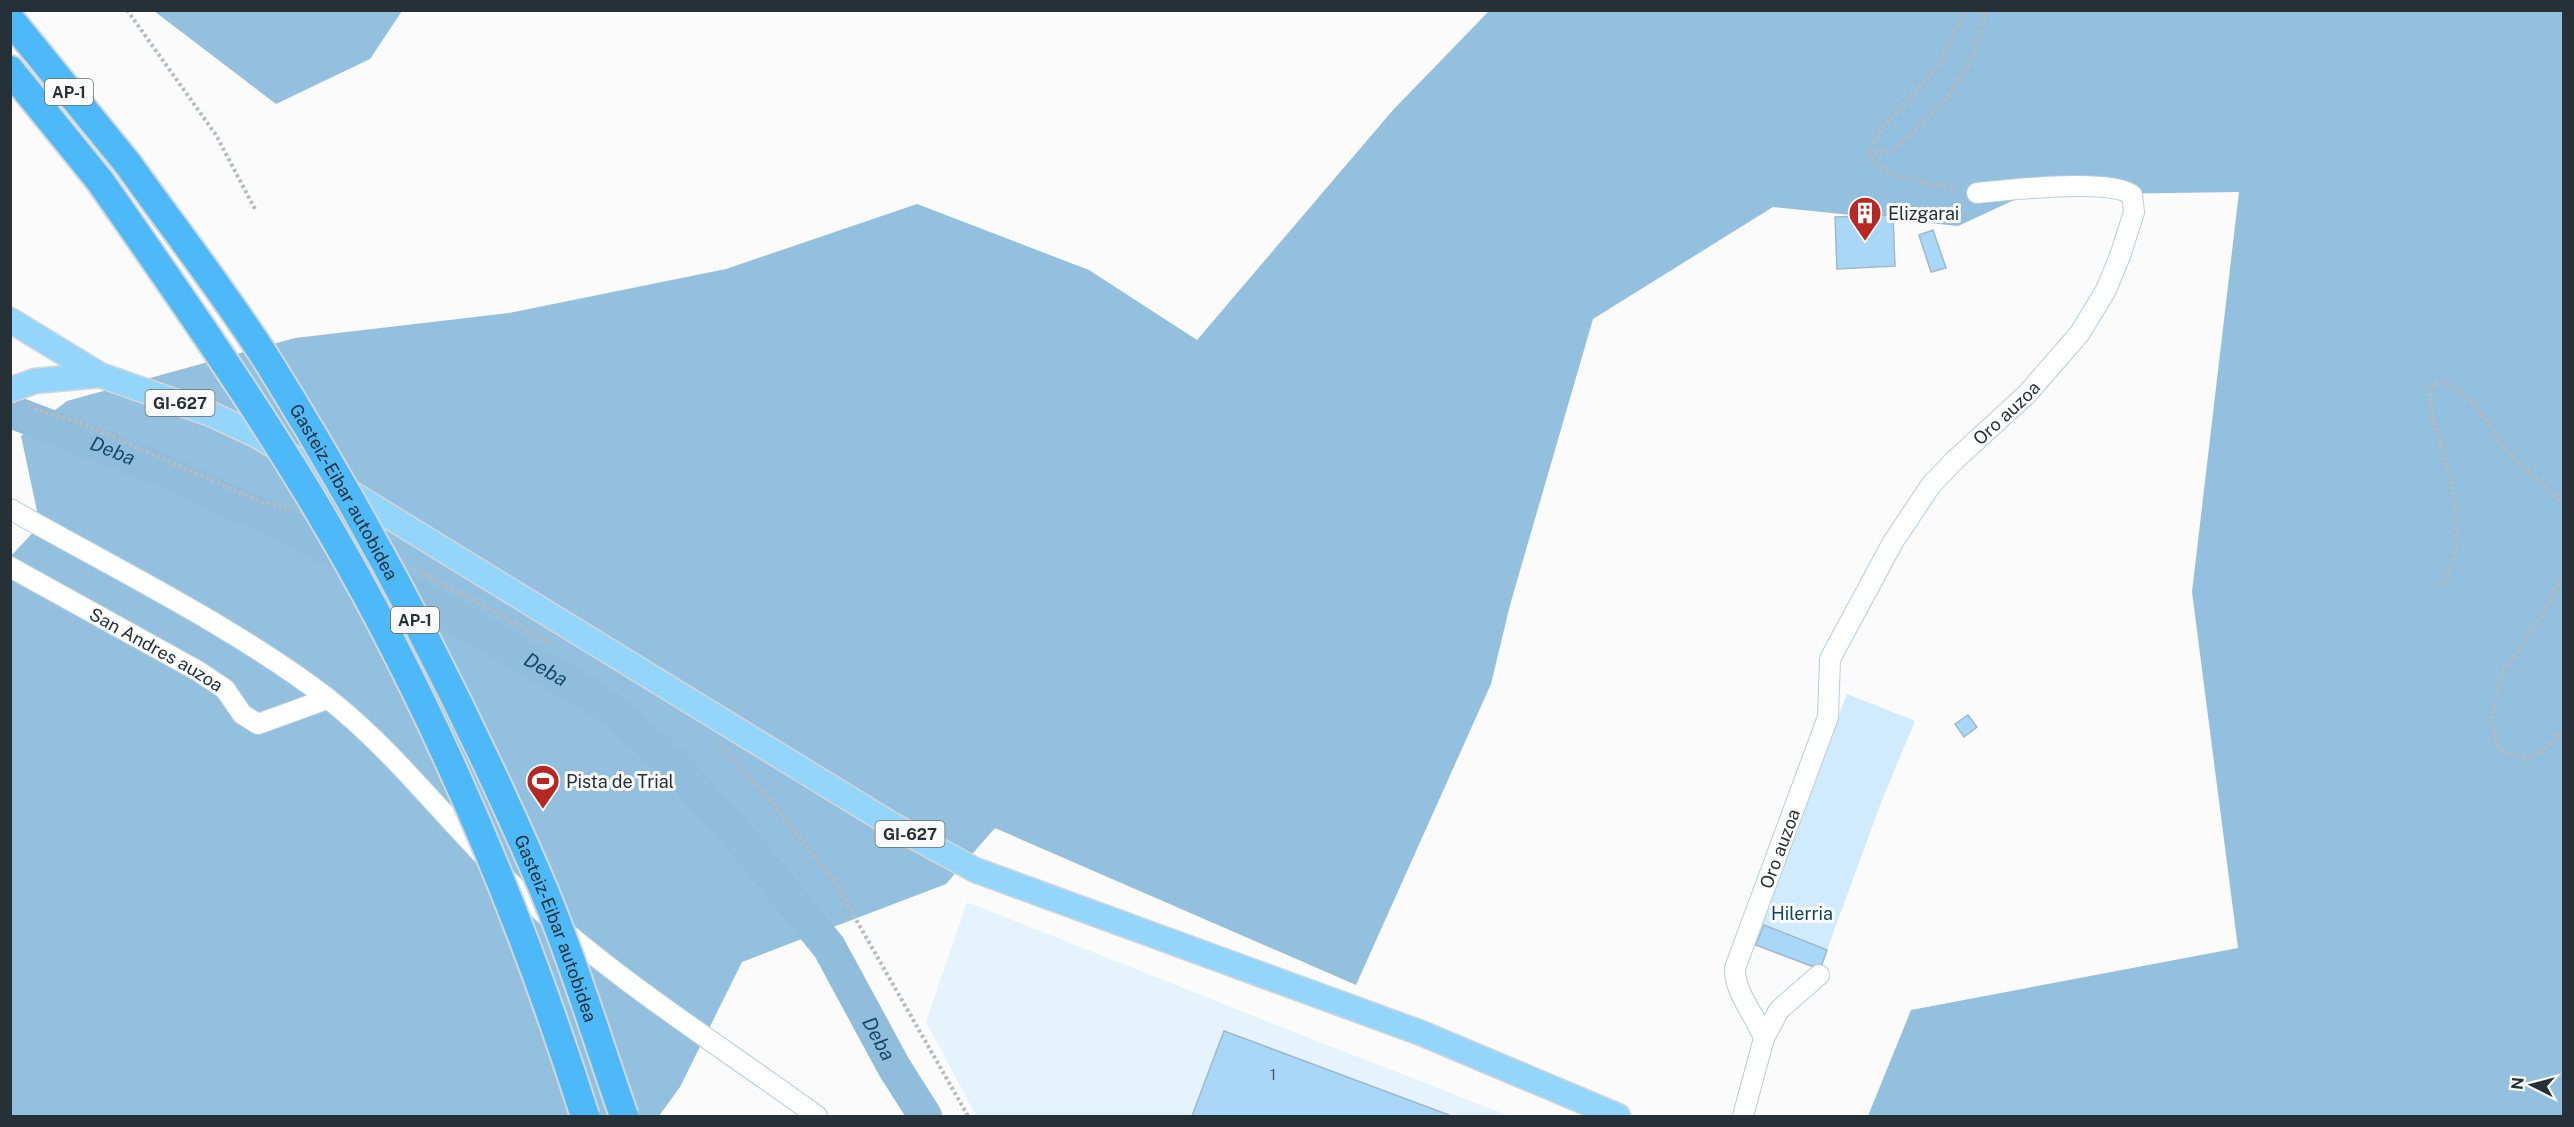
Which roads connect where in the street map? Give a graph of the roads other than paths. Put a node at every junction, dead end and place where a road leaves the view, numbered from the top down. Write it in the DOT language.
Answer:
graph roads {
  1 [pos="10,19"];
  2 [pos="10,70"];
  3 [pos="1977,193"];
  4 [pos="10,320"];
  5 [pos="100,375"];
  6 [pos="14,397"];
  7 [pos="10,509"];
  8 [pos="10,567"];
  9 [pos="327,699"];
  10 [pos="1819,975"];
  11 [pos="1764,1038"];
  12 [pos="585,1116"];
  13 [pos="624,1116"];
  14 [pos="818,1116"];
  15 [pos="1618,1116"];
  16 [pos="1743,1116"];
  1 -- 13 [label="highway, Gasteiz-Eibar autobidea / AP-1, bridge"];
  2 -- 12 [label="highway, Gasteiz-Eibar autobidea / AP-1, bridge"];
  3 -- 11 [label="street, Oro auzoa"];
  4 -- 5 [label="main road, GI-627"];
  5 -- 6 [label="main road, GI-627"];
  5 -- 15 [label="main road, GI-627"];
  7 -- 9 [label="street"];
  8 -- 9 [label="street, San Andres auzoa"];
  9 -- 14 [label="street"];
  10 -- 11 [label="street"];
  11 -- 16 [label="street"];
}
